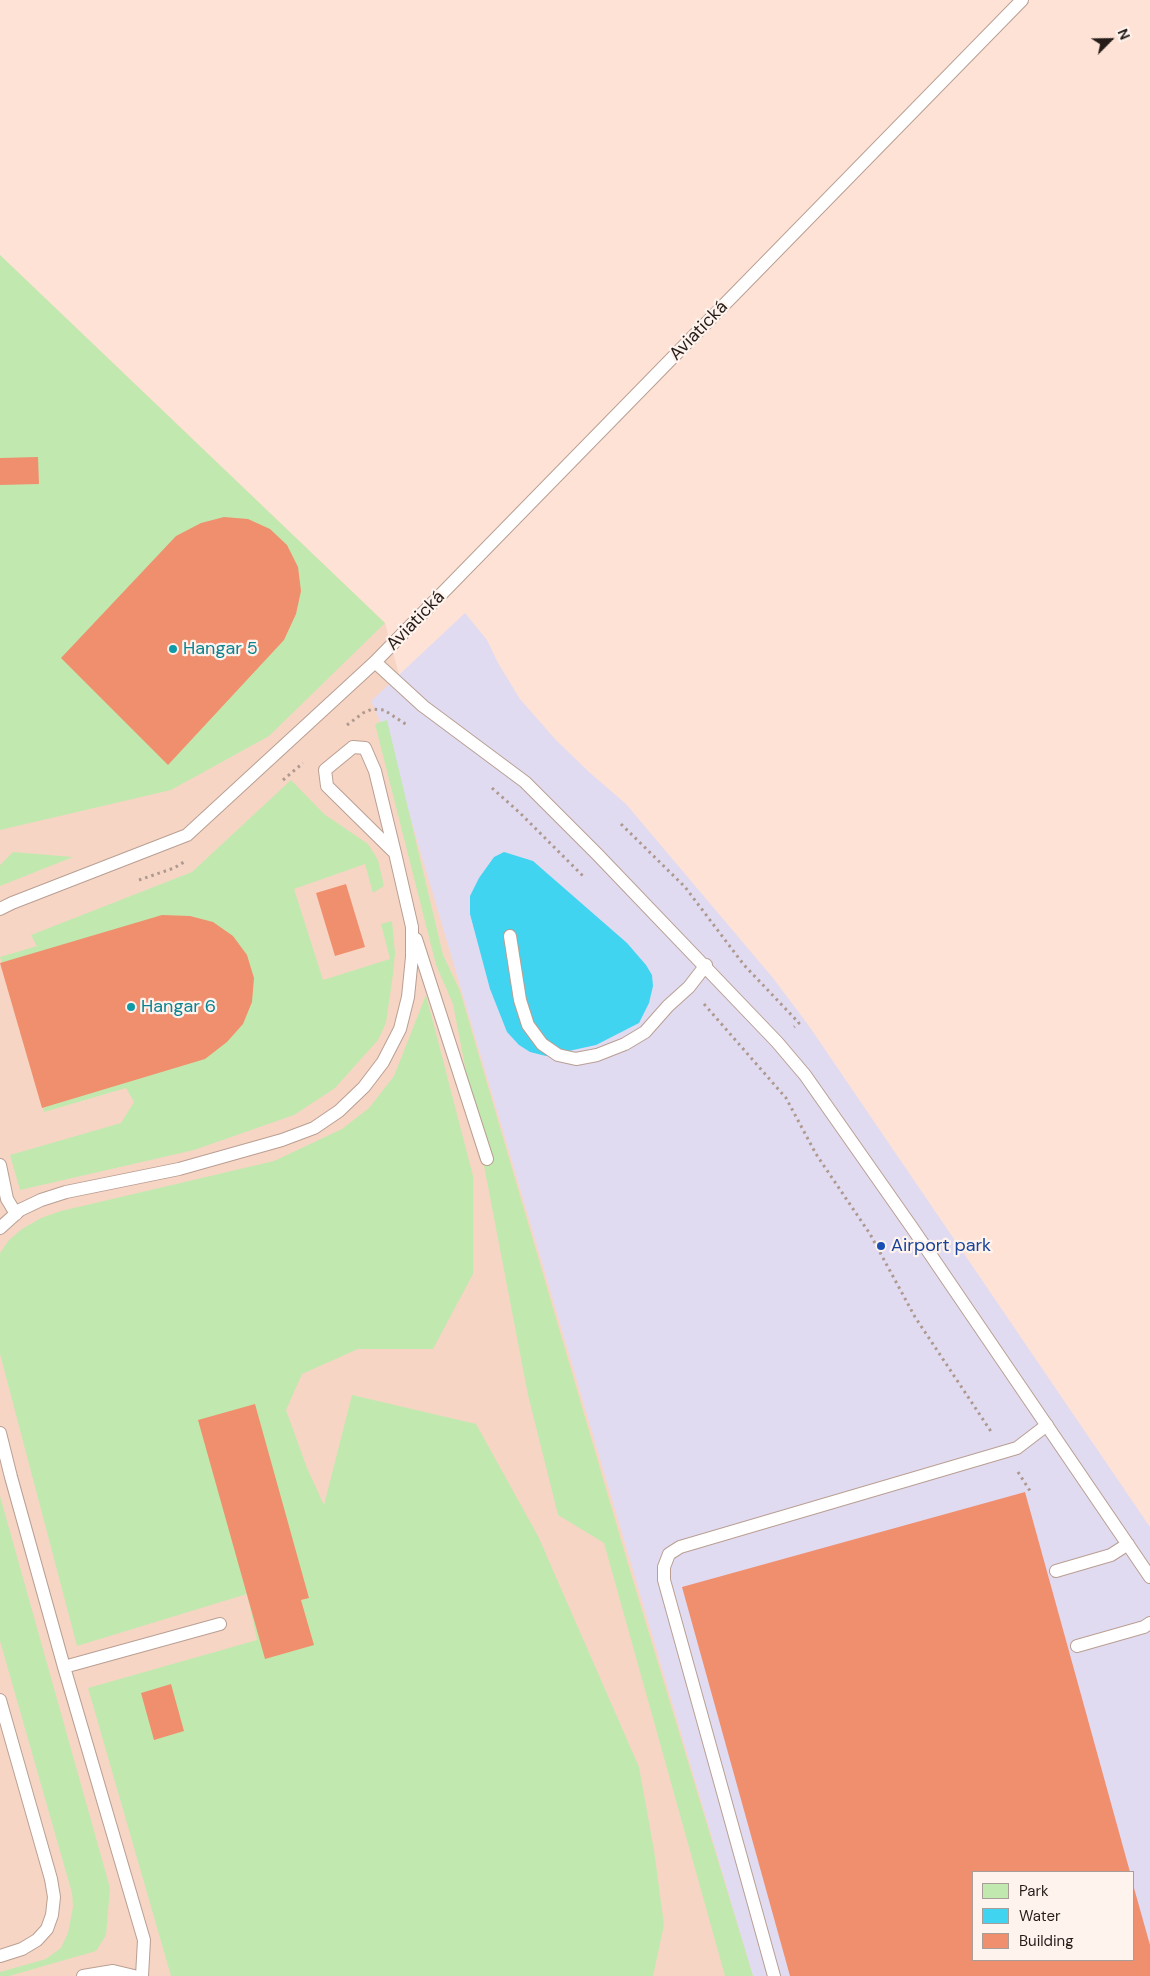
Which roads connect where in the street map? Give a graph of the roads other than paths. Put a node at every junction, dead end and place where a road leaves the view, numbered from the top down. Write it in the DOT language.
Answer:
graph roads {
  1 [pos="1022,0"];
  2 [pos="376,662"];
  3 [pos="395,853"];
  4 [pos="0,909"];
  5 [pos="412,927"];
  6 [pos="510,936"];
  7 [pos="706,965"];
  8 [pos="487,1159"];
  9 [pos="0,1165"];
  10 [pos="16,1214"];
  11 [pos="0,1228"];
  12 [pos="1048,1425"];
  13 [pos="0,1433"];
  14 [pos="1128,1544"];
  15 [pos="1056,1571"];
  16 [pos="1150,1577"];
  17 [pos="1150,1623"];
  18 [pos="220,1624"];
  19 [pos="1077,1646"];
  20 [pos="64,1667"];
  21 [pos="0,1700"];
  22 [pos="0,1956"];
  23 [pos="83,1976"];
  24 [pos="134,1976"];
  25 [pos="142,1976"];
  26 [pos="774,1976"];
  1 -- 2 [label="lane, Aviatická"];
  2 -- 4 [label="lane, Aviatická"];
  2 -- 7 [label="lane"];
  3 -- 3 [label="lane"];
  3 -- 5 [label="lane"];
  5 -- 8 [label="lane"];
  5 -- 10 [label="lane"];
  6 -- 7 [label="lane"];
  7 -- 12 [label="lane"];
  9 -- 10 [label="lane"];
  10 -- 11 [label="lane"];
  12 -- 14 [label="lane"];
  12 -- 26 [label="lane"];
  13 -- 20 [label="lane"];
  14 -- 15 [label="lane"];
  14 -- 16 [label="lane"];
  17 -- 19 [label="lane"];
  18 -- 20 [label="lane"];
  20 -- 25 [label="lane"];
  21 -- 22 [label="lane"];
  23 -- 24 [label="lane"];
}
